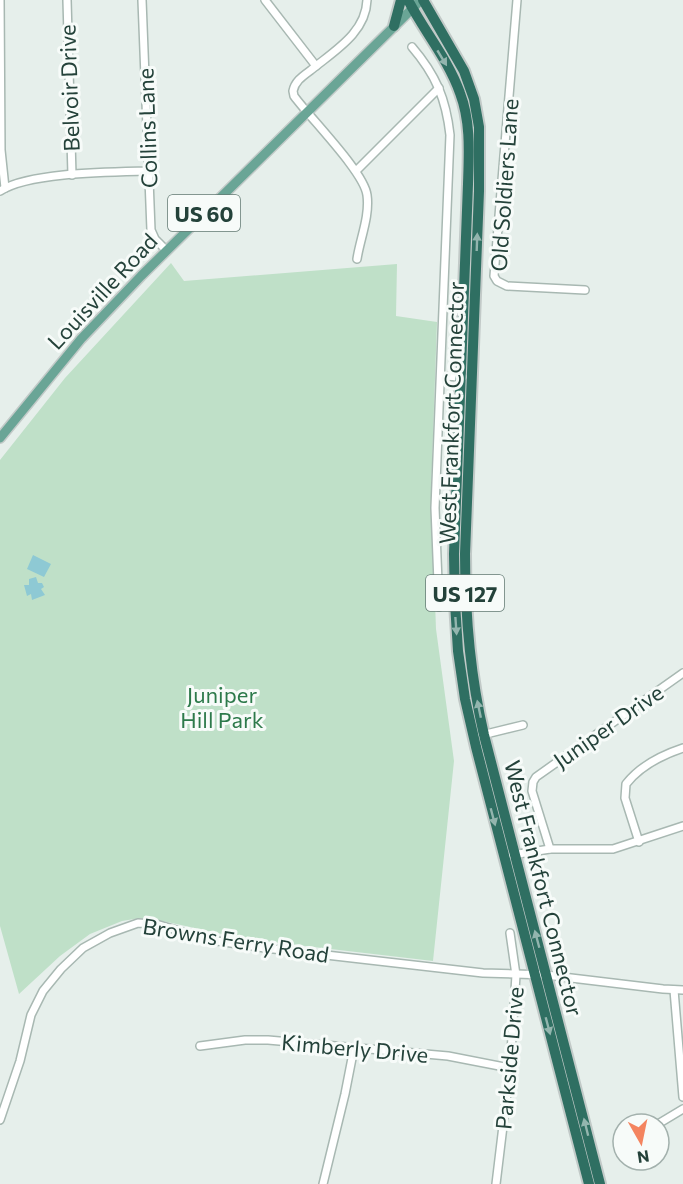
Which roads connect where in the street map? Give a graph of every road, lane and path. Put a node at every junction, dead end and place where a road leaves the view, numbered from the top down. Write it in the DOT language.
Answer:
graph roads {
  1 [pos="0,0"];
  2 [pos="67,0"];
  3 [pos="142,0"];
  4 [pos="265,0"];
  5 [pos="367,0"];
  6 [pos="401,0"];
  7 [pos="422,0"];
  8 [pos="517,0"];
  9 [pos="410,4"];
  10 [pos="394,26"];
  11 [pos="412,47"];
  12 [pos="316,66"];
  13 [pos="440,88"];
  14 [pos="306,112"];
  15 [pos="148,171"];
  16 [pos="356,171"];
  17 [pos="72,175"];
  18 [pos="3,190"];
  19 [pos="166,250"];
  20 [pos="357,259"];
  21 [pos="585,290"];
  22 [pos="441,376"];
  23 [pos="466,377"];
  24 [pos="0,438"];
  25 [pos="439,607"];
  26 [pos="683,673"];
  27 [pos="523,725"];
  28 [pos="479,736"];
  29 [pos="683,748"];
  30 [pos="683,826"];
  31 [pos="639,842"];
  32 [pos="550,849"];
  33 [pos="509,856"];
  34 [pos="510,933"];
  35 [pos="516,975"];
  36 [pos="535,975"];
  37 [pos="546,975"];
  38 [pos="674,990"];
  39 [pos="683,990"];
  40 [pos="200,1046"];
  41 [pos="354,1048"];
  42 [pos="510,1068"];
  43 [pos="683,1097"];
  44 [pos="1,1116"];
  45 [pos="323,1184"];
  46 [pos="496,1184"];
  47 [pos="589,1184"];
  48 [pos="600,1184"];
  1 -- 18 [label="street"];
  2 -- 17 [label="street, Belvoir Drive"];
  3 -- 15 [label="street, Collins Lane"];
  4 -- 12 [label="street"];
  5 -- 12 [label="street"];
  6 -- 10 [label="highway"];
  7 -- 9 [label="main road, Louisville Road / US 60"];
  23 -- 7 [label="highway, West Frankfort Connector / US 127, one-way"];
  8 -- 21 [label="street, Old Soldiers Lane"];
  9 -- 10 [label="main road, Louisville Road / US 60"];
  9 -- 23 [label="highway, West Frankfort Connector / US 127, one-way"];
  10 -- 14 [label="main road, Louisville Road / US 60"];
  11 -- 13 [label="street"];
  12 -- 14 [label="street"];
  13 -- 16 [label="street"];
  13 -- 22 [label="street"];
  14 -- 16 [label="street"];
  14 -- 19 [label="main road, Louisville Road / US 60"];
  15 -- 17 [label="street"];
  15 -- 19 [label="street, Collins Lane"];
  16 -- 20 [label="street"];
  17 -- 18 [label="street"];
  19 -- 24 [label="main road, Louisville Road / US 60"];
  22 -- 23 [label="street"];
  22 -- 25 [label="street"];
  23 -- 28 [label="highway, West Frankfort Connector / US 127"];
  26 -- 32 [label="street, Juniper Drive"];
  27 -- 28 [label="street"];
  28 -- 33 [label="highway, West Frankfort Connector / US 127"];
  29 -- 31 [label="street"];
  30 -- 31 [label="street"];
  31 -- 32 [label="street"];
  32 -- 33 [label="street"];
  33 -- 36 [label="highway, West Frankfort Connector / US 127"];
  37 -- 33 [label="highway, West Frankfort Connector / US 127, one-way"];
  34 -- 35 [label="street, Parkside Drive"];
  35 -- 36 [label="street, Browns Ferry Road"];
  35 -- 42 [label="street, Parkside Drive"];
  35 -- 44 [label="street, Browns Ferry Road"];
  36 -- 37 [label="street, Browns Ferry Road"];
  36 -- 47 [label="highway, West Frankfort Connector / US 127, one-way"];
  37 -- 38 [label="street, Browns Ferry Road"];
  48 -- 37 [label="highway, West Frankfort Connector / US 127, one-way"];
  38 -- 39 [label="street, Browns Ferry Road"];
  38 -- 43 [label="street"];
  40 -- 41 [label="street, Kimberly Drive"];
  41 -- 42 [label="street, Kimberly Drive"];
  41 -- 45 [label="street"];
  42 -- 46 [label="street, Parkside Drive"];
}
